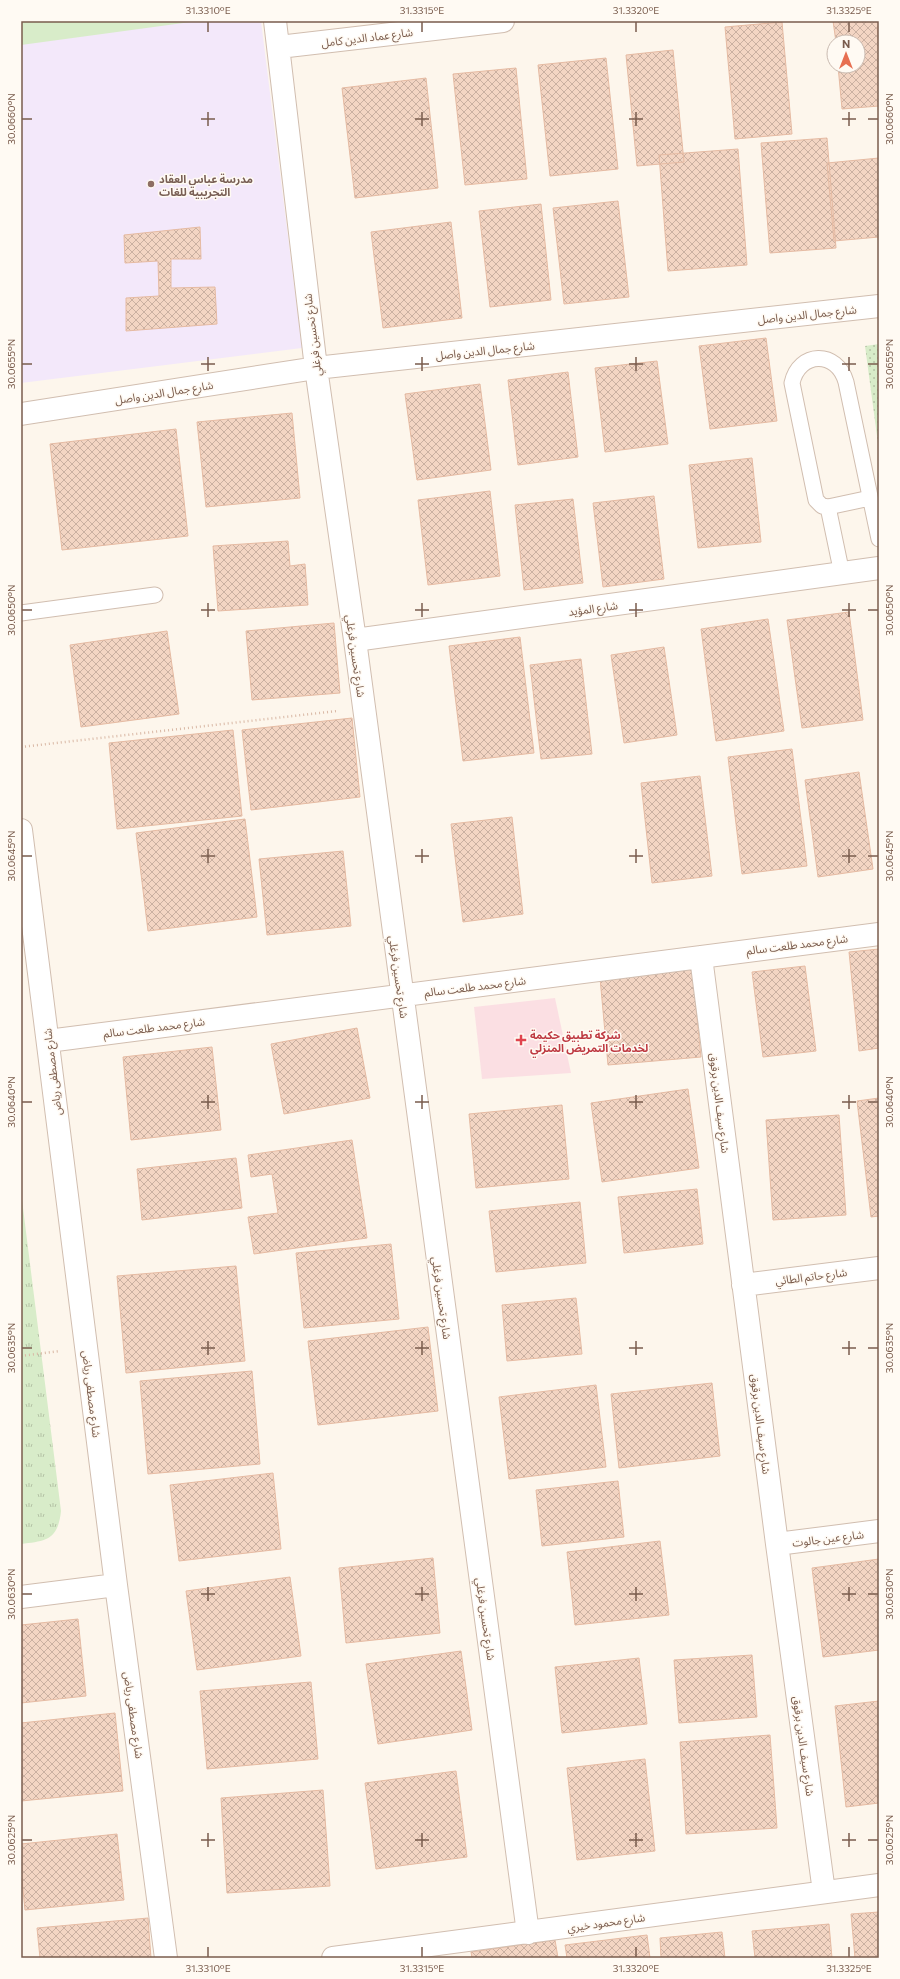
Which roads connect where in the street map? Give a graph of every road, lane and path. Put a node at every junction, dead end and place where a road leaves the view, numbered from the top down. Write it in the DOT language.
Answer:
graph roads {
  1 [pos="275,21"];
  2 [pos="503,21"];
  3 [pos="279,47"];
  4 [pos="879,306"];
  5 [pos="316,368"];
  6 [pos="21,414"];
  7 [pos="870,498"];
  8 [pos="828,507"];
  9 [pos="879,539"];
  10 [pos="879,568"];
  11 [pos="842,574"];
  12 [pos="155,595"];
  13 [pos="21,614"];
  14 [pos="354,640"];
  15 [pos="364,708"];
  16 [pos="21,747"];
  17 [pos="21,830"];
  18 [pos="879,934"];
  19 [pos="702,957"];
  20 [pos="402,996"];
  21 [pos="48,1041"];
  22 [pos="879,1268"];
  23 [pos="743,1285"];
  24 [pos="86,1348"];
  25 [pos="21,1356"];
  26 [pos="879,1531"];
  27 [pos="777,1544"];
  28 [pos="116,1585"];
  29 [pos="21,1597"];
  30 [pos="879,1884"];
  31 [pos="824,1892"];
  32 [pos="528,1933"];
  33 [pos="166,1958"];
  34 [pos="333,1958"];
  1 -- 3 [label="street, شارع تحسين فرغلي"];
  2 -- 3 [label="street, شارع عماد الدين كامل"];
  3 -- 5 [label="street, شارع تحسين فرغلي"];
  4 -- 5 [label="street, شارع جمال الدين واصل"];
  5 -- 6 [label="street, شارع جمال الدين واصل"];
  5 -- 14 [label="street, شارع تحسين فرغلي"];
  7 -- 8 [label="lane"];
  7 -- 8 [label="lane"];
  7 -- 9 [label="lane"];
  8 -- 11 [label="lane"];
  10 -- 11 [label="street, شارع المؤيد"];
  11 -- 14 [label="street, شارع المؤيد"];
  12 -- 13 [label="lane"];
  14 -- 15 [label="street, شارع تحسين فرغلي"];
  15 -- 16 [label="path"];
  15 -- 20 [label="street, شارع تحسين فرغلي"];
  17 -- 21 [label="street, شارع مصطفى رياض"];
  18 -- 19 [label="street, شارع محمد طلعت سالم"];
  19 -- 20 [label="street, شارع محمد طلعت سالم"];
  19 -- 23 [label="street, شارع سيف الدين برقوق"];
  20 -- 21 [label="street, شارع محمد طلعت سالم"];
  20 -- 32 [label="street, شارع تحسين فرغلي"];
  21 -- 24 [label="street, شارع مصطفى رياض"];
  22 -- 23 [label="street, شارع حاتم الطائي"];
  23 -- 27 [label="street, شارع سيف الدين برقوق"];
  24 -- 25 [label="path"];
  24 -- 28 [label="street, شارع مصطفى رياض"];
  26 -- 27 [label="street, شارع عين جالوت"];
  27 -- 31 [label="street, شارع سيف الدين برقوق"];
  28 -- 29 [label="street"];
  28 -- 33 [label="street, شارع مصطفى رياض"];
  30 -- 31 [label="street, شارع محمود خيري"];
  31 -- 32 [label="street, شارع محمود خيري"];
  32 -- 34 [label="street, شارع محمود خيري"];
}
